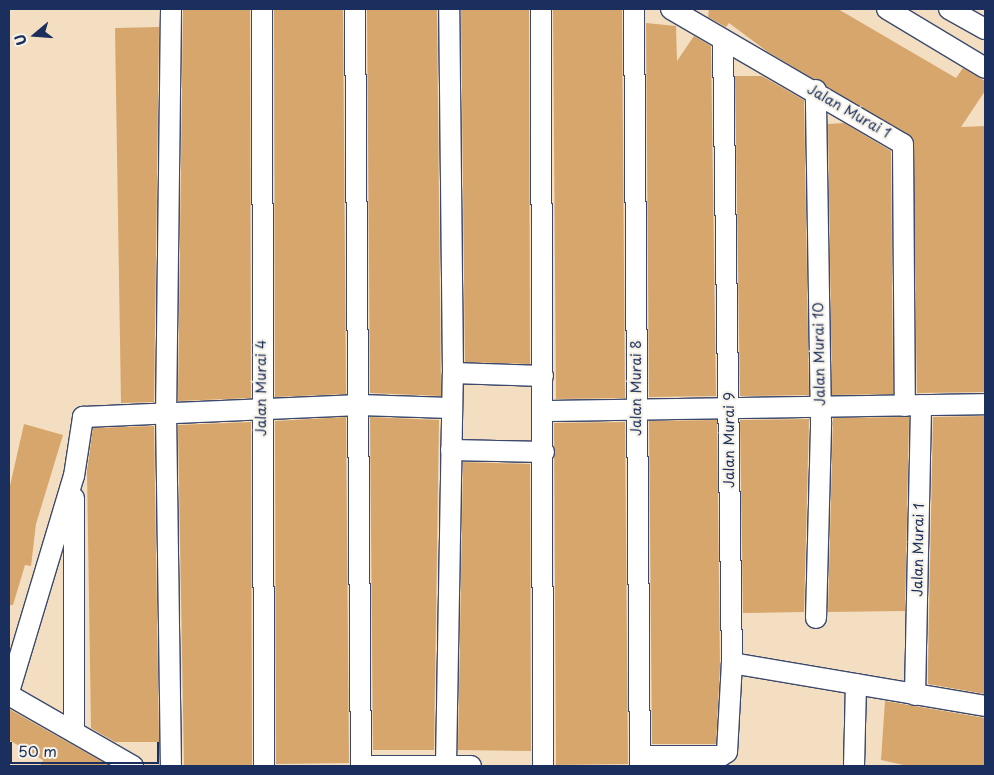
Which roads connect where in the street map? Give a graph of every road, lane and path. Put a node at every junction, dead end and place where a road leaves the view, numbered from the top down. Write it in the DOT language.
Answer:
graph roads {
  1 [pos="171,9"];
  2 [pos="262,9"];
  3 [pos="355,9"];
  4 [pos="448,9"];
  5 [pos="541,9"];
  6 [pos="634,9"];
  7 [pos="887,9"];
  8 [pos="949,9"];
  9 [pos="682,11"];
  10 [pos="982,22"];
  11 [pos="723,40"];
  12 [pos="985,68"];
  13 [pos="816,90"];
  14 [pos="453,373"];
  15 [pos="543,376"];
  16 [pos="985,404"];
  17 [pos="360,405"];
  18 [pos="913,406"];
  19 [pos="729,407"];
  20 [pos="820,407"];
  21 [pos="450,408"];
  22 [pos="260,409"];
  23 [pos="636,410"];
  24 [pos="166,411"];
  25 [pos="544,411"];
  26 [pos="452,450"];
  27 [pos="544,452"];
  28 [pos="74,476"];
  29 [pos="816,618"];
  30 [pos="732,662"];
  31 [pos="856,684"];
  32 [pos="9,694"];
  33 [pos="915,696"];
  34 [pos="985,706"];
  35 [pos="74,732"];
  36 [pos="640,761"];
  37 [pos="446,765"];
  38 [pos="133,766"];
  39 [pos="171,766"];
  40 [pos="264,766"];
  41 [pos="361,766"];
  42 [pos="372,766"];
  43 [pos="471,766"];
  44 [pos="543,766"];
  45 [pos="854,766"];
  1 -- 24 [label="street"];
  2 -- 22 [label="street, Jalan Murai 4"];
  3 -- 17 [label="street"];
  4 -- 14 [label="street"];
  5 -- 15 [label="street"];
  6 -- 23 [label="street, Jalan Murai 8"];
  7 -- 12 [label="street"];
  8 -- 10 [label="street"];
  9 -- 11 [label="street, Jalan Murai 1"];
  11 -- 13 [label="street, Jalan Murai 1"];
  11 -- 19 [label="street, Jalan Murai 9"];
  13 -- 18 [label="street, Jalan Murai 1"];
  13 -- 20 [label="street, Jalan Murai 10"];
  14 -- 15 [label="street"];
  14 -- 21 [label="street"];
  15 -- 25 [label="street"];
  16 -- 18 [label="street"];
  17 -- 21 [label="street"];
  17 -- 22 [label="street"];
  17 -- 41 [label="street"];
  18 -- 20 [label="street"];
  18 -- 33 [label="street, Jalan Murai 1"];
  19 -- 20 [label="street"];
  19 -- 23 [label="street"];
  19 -- 30 [label="street, Jalan Murai 9"];
  20 -- 29 [label="street, Jalan Murai 10"];
  21 -- 26 [label="street"];
  22 -- 24 [label="street"];
  22 -- 40 [label="street, Jalan Murai 4"];
  23 -- 25 [label="street"];
  23 -- 36 [label="street, Jalan Murai 8"];
  24 -- 28 [label="street"];
  24 -- 39 [label="street"];
  25 -- 27 [label="street"];
  26 -- 27 [label="street"];
  26 -- 37 [label="street"];
  27 -- 44 [label="street"];
  28 -- 32 [label="street"];
  28 -- 35 [label="street"];
  30 -- 31 [label="street"];
  30 -- 36 [label="street, Jalan Murai 9"];
  31 -- 33 [label="street"];
  31 -- 45 [label="street"];
  32 -- 35 [label="street"];
  33 -- 34 [label="street"];
  35 -- 38 [label="street"];
  37 -- 42 [label="street"];
  37 -- 43 [label="street"];
}
